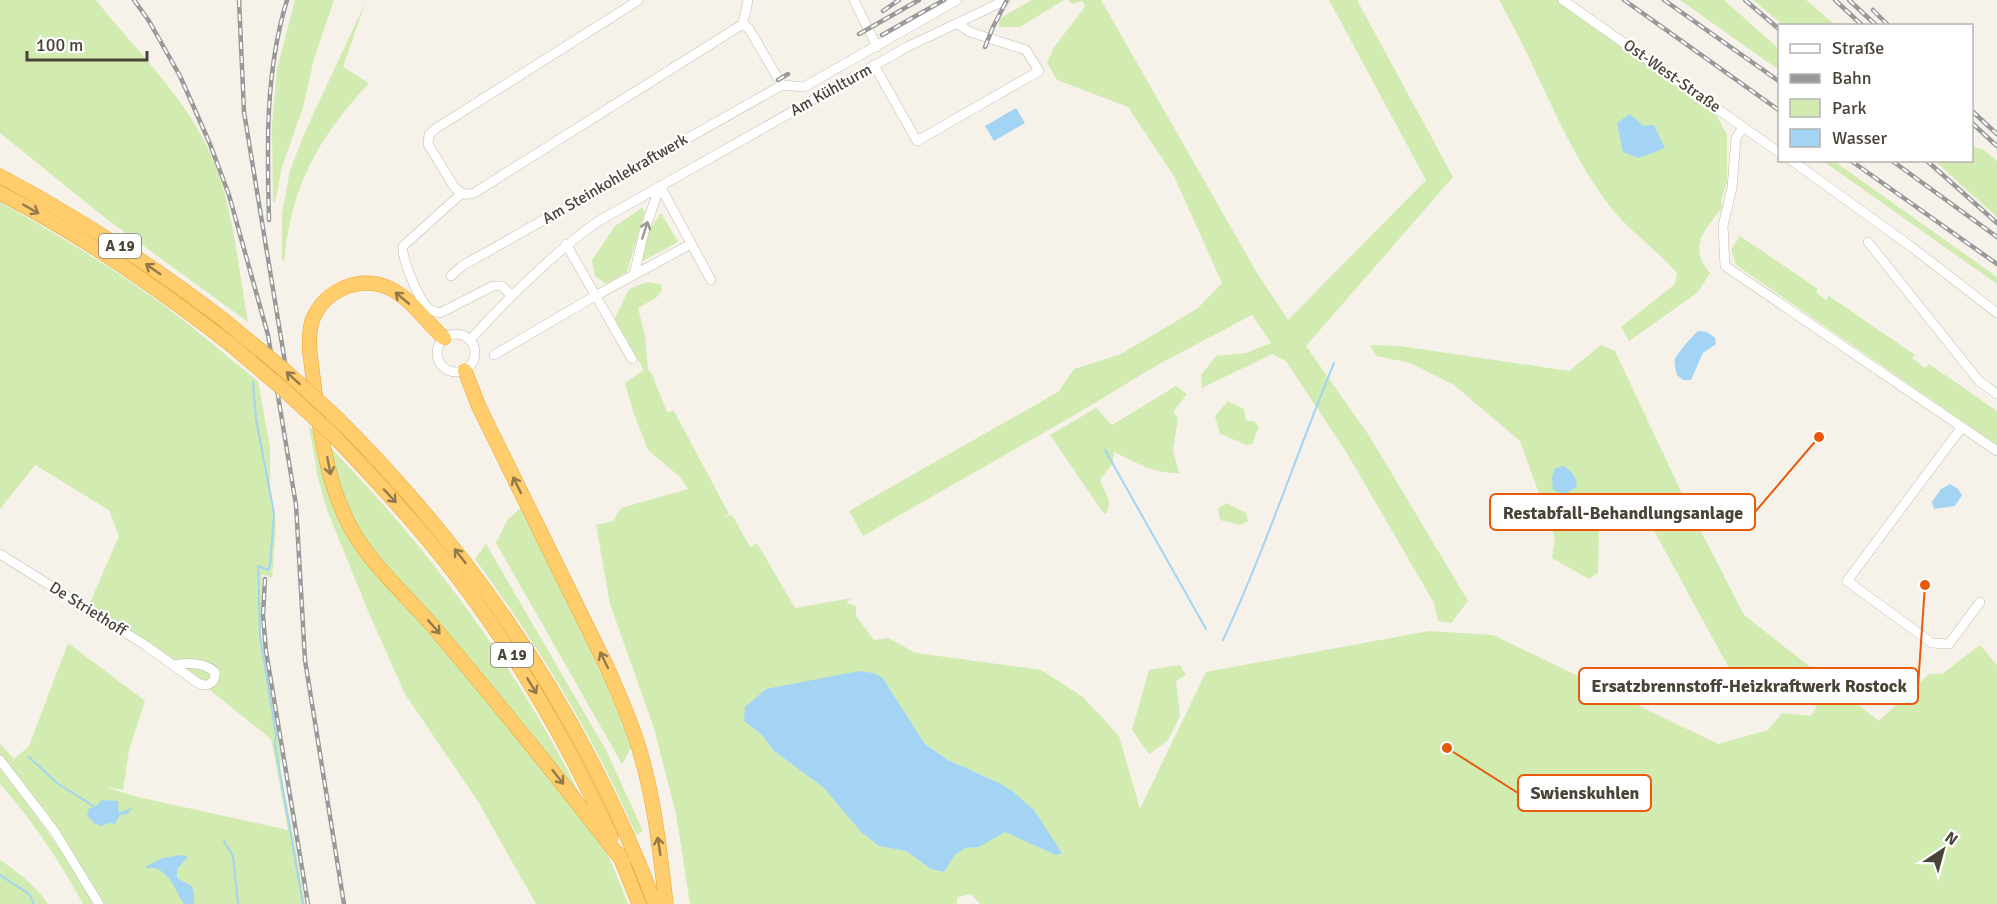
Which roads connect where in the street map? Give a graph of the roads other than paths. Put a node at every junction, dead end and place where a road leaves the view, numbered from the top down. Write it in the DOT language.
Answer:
graph roads {
  1 [pos="639,0"];
  2 [pos="748,0"];
  3 [pos="854,0"];
  4 [pos="957,0"];
  5 [pos="1006,0"];
  6 [pos="1563,0"];
  7 [pos="744,24"];
  8 [pos="958,24"];
  9 [pos="877,46"];
  10 [pos="874,66"];
  11 [pos="782,85"];
  12 [pos="1743,127"];
  13 [pos="1778,152"];
  14 [pos="1794,162"];
  15 [pos="0,166"];
  16 [pos="0,176"];
  17 [pos="660,186"];
  18 [pos="0,193"];
  19 [pos="461,194"];
  20 [pos="36,195"];
  21 [pos="1868,242"];
  22 [pos="566,244"];
  23 [pos="691,244"];
  24 [pos="451,276"];
  25 [pos="634,276"];
  26 [pos="711,280"];
  27 [pos="511,295"];
  28 [pos="596,296"];
  29 [pos="1997,313"];
  30 [pos="444,338"];
  31 [pos="470,339"];
  32 [pos="494,355"];
  33 [pos="632,359"];
  34 [pos="465,371"];
  35 [pos="1997,394"];
  36 [pos="1962,427"];
  37 [pos="1997,451"];
  38 [pos="0,554"];
  39 [pos="1980,602"];
  40 [pos="174,665"];
  41 [pos="0,760"];
  42 [pos="623,862"];
  43 [pos="99,904"];
  44 [pos="639,904"];
  45 [pos="655,904"];
  46 [pos="666,904"];
  1 -- 19 [label="street"];
  2 -- 7 [label="street"];
  3 -- 9 [label="street"];
  4 -- 9 [label="street, Am Steinkohlekraftwerk"];
  5 -- 8 [label="street, Am Kühlturm"];
  6 -- 12 [label="street, Ost-West-Straße"];
  7 -- 11 [label="street"];
  7 -- 19 [label="street"];
  8 -- 10 [label="street, Am Kühlturm"];
  8 -- 10 [label="street"];
  9 -- 11 [label="street, Am Steinkohlekraftwerk"];
  10 -- 17 [label="street, Am Kühlturm"];
  11 -- 24 [label="street, Am Steinkohlekraftwerk"];
  12 -- 13 [label="street, Ost-West-Straße"];
  12 -- 36 [label="street"];
  14 -- 29 [label="street"];
  15 -- 20 [label="highway"];
  16 -- 20 [label="highway"];
  17 -- 22 [label="street, Am Kühlturm"];
  17 -- 23 [label="street"];
  25 -- 17 [label="street, one-way"];
  18 -- 42 [label="highway, A 19, one-way, bridge"];
  19 -- 27 [label="street"];
  45 -- 20 [label="highway, A 19, one-way, bridge"];
  21 -- 35 [label="street"];
  22 -- 27 [label="street, Am Kühlturm"];
  22 -- 28 [label="street"];
  23 -- 25 [label="street"];
  23 -- 26 [label="street"];
  25 -- 28 [label="street"];
  27 -- 31 [label="street, Am Kühlturm"];
  28 -- 32 [label="street"];
  28 -- 33 [label="street"];
  30 -- 31 [label="street"];
  30 -- 34 [label="street"];
  30 -- 42 [label="highway, one-way"];
  31 -- 34 [label="street"];
  46 -- 34 [label="highway, one-way"];
  36 -- 37 [label="street"];
  36 -- 39 [label="street"];
  38 -- 40 [label="street, De Striethoff"];
  41 -- 43 [label="street"];
  42 -- 44 [label="highway, A 19"];
}
